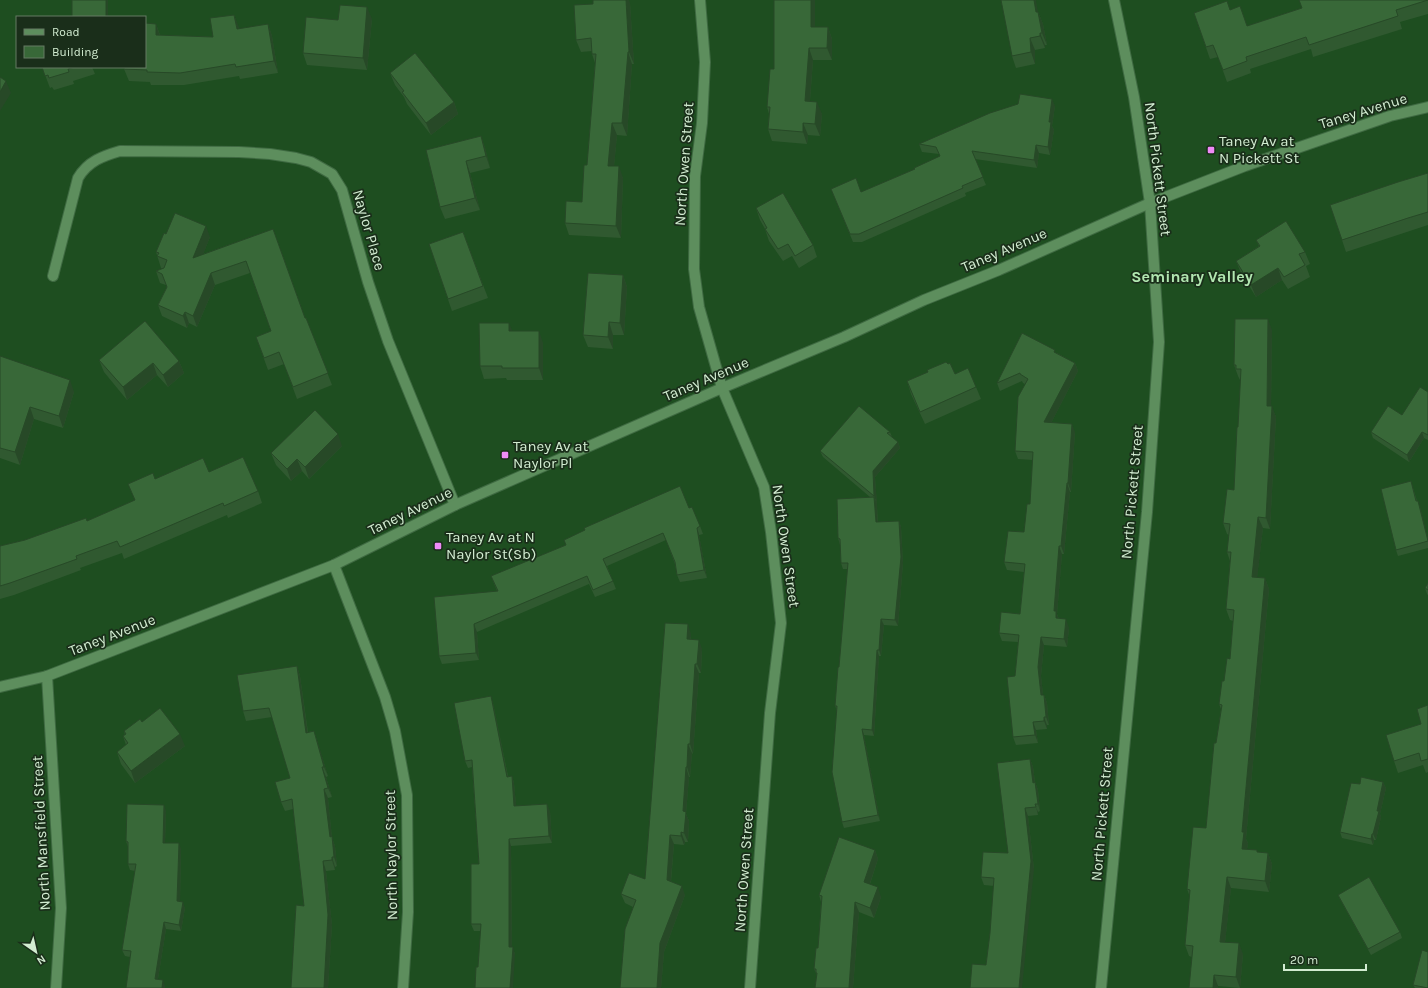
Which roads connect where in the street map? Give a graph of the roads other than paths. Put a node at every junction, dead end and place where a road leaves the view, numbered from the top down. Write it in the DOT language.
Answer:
graph roads {
  1 [pos="700,0"];
  2 [pos="1114,0"];
  3 [pos="1428,107"];
  4 [pos="1150,203"];
  5 [pos="53,276"];
  6 [pos="722,388"];
  7 [pos="455,505"];
  8 [pos="334,565"];
  9 [pos="47,676"];
  10 [pos="0,687"];
  11 [pos="56,988"];
  12 [pos="403,988"];
  13 [pos="750,988"];
  14 [pos="1101,988"];
  1 -- 6 [label="street, North Owen Street"];
  2 -- 4 [label="street, North Pickett Street"];
  3 -- 4 [label="street, Taney Avenue"];
  4 -- 6 [label="street, Taney Avenue"];
  4 -- 14 [label="street, North Pickett Street"];
  5 -- 7 [label="street, Naylor Place"];
  6 -- 7 [label="street, Taney Avenue"];
  6 -- 13 [label="street, North Owen Street"];
  7 -- 8 [label="street, Taney Avenue"];
  8 -- 9 [label="street, Taney Avenue"];
  8 -- 12 [label="street, North Naylor Street"];
  9 -- 10 [label="street, Taney Avenue"];
  9 -- 11 [label="street, North Mansfield Street"];
}
